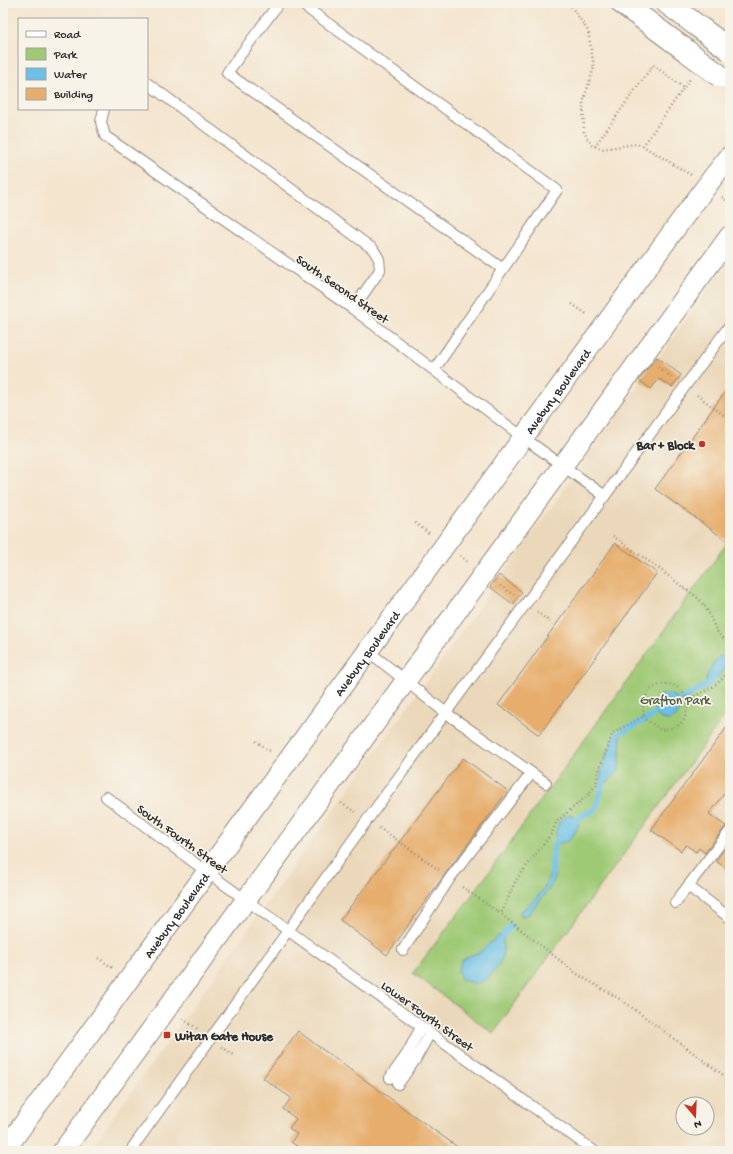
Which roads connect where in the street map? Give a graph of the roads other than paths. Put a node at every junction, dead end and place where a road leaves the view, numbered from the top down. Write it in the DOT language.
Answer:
graph roads {
  1 [pos="279,3"];
  2 [pos="300,3"];
  3 [pos="622,3"];
  4 [pos="667,3"];
  5 [pos="730,50"];
  6 [pos="725,80"];
  7 [pos="148,84"];
  8 [pos="104,110"];
  9 [pos="730,156"];
  10 [pos="728,240"];
  11 [pos="503,269"];
  12 [pos="352,309"];
  13 [pos="730,325"];
  14 [pos="434,370"];
  15 [pos="524,438"];
  16 [pos="563,466"];
  17 [pos="605,496"];
  18 [pos="368,651"];
  19 [pos="406,681"];
  20 [pos="446,713"];
  21 [pos="531,774"];
  22 [pos="546,784"];
  23 [pos="106,797"];
  24 [pos="730,831"];
  25 [pos="207,872"];
  26 [pos="688,886"];
  27 [pos="246,900"];
  28 [pos="675,903"];
  29 [pos="730,918"];
  30 [pos="288,930"];
  31 [pos="403,950"];
  32 [pos="426,1030"];
  33 [pos="394,1081"];
  34 [pos="4,1151"];
  35 [pos="63,1151"];
  36 [pos="136,1151"];
  37 [pos="594,1151"];
  1 -- 11 [label="lane"];
  2 -- 11 [label="lane"];
  3 -- 6 [label="street, bridge"];
  4 -- 5 [label="street, bridge"];
  7 -- 12 [label="lane"];
  8 -- 12 [label="lane, South Second Street"];
  9 -- 15 [label="street, Avebury Boulevard, bridge"];
  10 -- 16 [label="street"];
  11 -- 14 [label="lane"];
  12 -- 14 [label="lane, South Second Street"];
  13 -- 17 [label="lane"];
  14 -- 15 [label="lane, South Second Street"];
  15 -- 16 [label="lane, South Second Street"];
  15 -- 18 [label="street, Avebury Boulevard"];
  16 -- 17 [label="lane, South Second Street"];
  16 -- 19 [label="street"];
  17 -- 20 [label="lane"];
  18 -- 19 [label="lane"];
  18 -- 25 [label="street, Avebury Boulevard"];
  19 -- 20 [label="lane"];
  19 -- 27 [label="street"];
  20 -- 21 [label="lane"];
  20 -- 30 [label="lane"];
  21 -- 22 [label="lane"];
  21 -- 31 [label="lane"];
  23 -- 25 [label="lane, South Fourth Street"];
  24 -- 26 [label="lane"];
  25 -- 27 [label="lane, South Fourth Street"];
  25 -- 34 [label="street, Avebury Boulevard"];
  26 -- 28 [label="lane"];
  26 -- 29 [label="lane"];
  27 -- 30 [label="lane, Lower Fourth Street"];
  27 -- 35 [label="street"];
  30 -- 32 [label="lane, Lower Fourth Street"];
  30 -- 36 [label="lane"];
  32 -- 33 [label="lane"];
  32 -- 37 [label="lane, Lower Fourth Street"];
}
